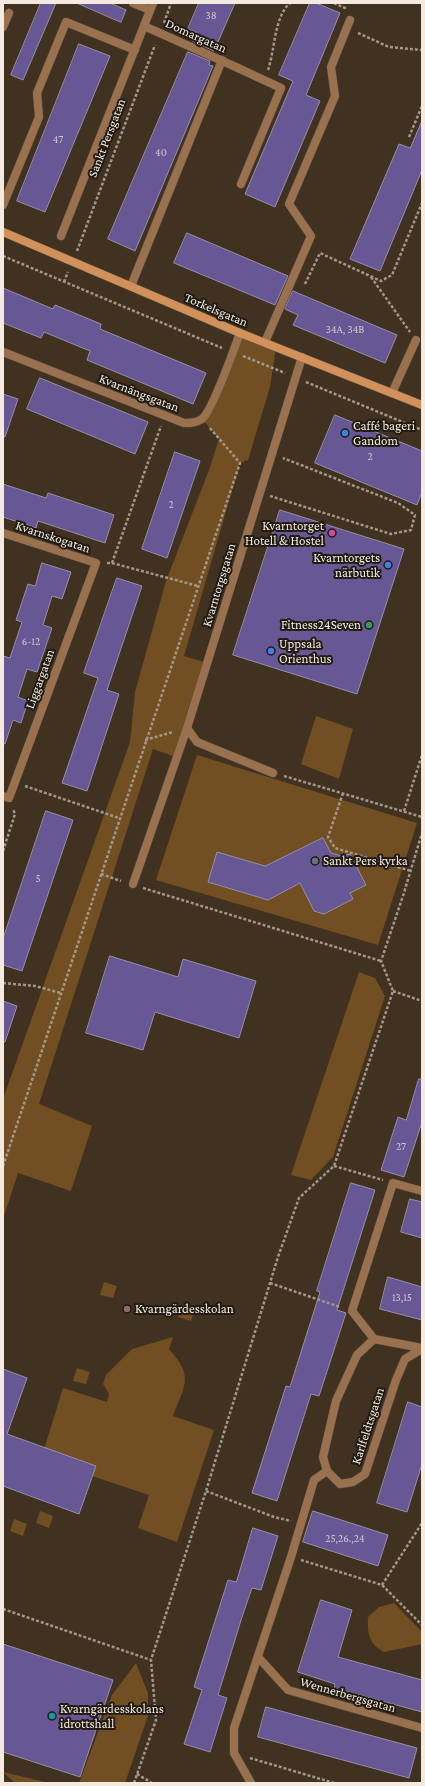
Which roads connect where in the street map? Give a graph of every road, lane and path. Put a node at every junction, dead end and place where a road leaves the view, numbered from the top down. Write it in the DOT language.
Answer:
graph roads {
  1 [pos="133,3"];
  2 [pos="171,3"];
  3 [pos="290,3"];
  4 [pos="152,7"];
  5 [pos="9,13"];
  6 [pos="349,23"];
  7 [pos="144,26"];
  8 [pos="3,27"];
  9 [pos="160,33"];
  10 [pos="134,50"];
  11 [pos="422,50"];
  12 [pos="222,60"];
  13 [pos="264,81"];
  14 [pos="422,106"];
  15 [pos="409,137"];
  16 [pos="241,184"];
  17 [pos="422,202"];
  18 [pos="3,205"];
  19 [pos="3,232"];
  20 [pos="61,236"];
  21 [pos="3,256"];
  22 [pos="73,261"];
  23 [pos="370,276"];
  24 [pos="64,282"];
  25 [pos="130,286"];
  26 [pos="302,291"];
  27 [pos="240,333"];
  28 [pos="416,340"];
  29 [pos="265,342"];
  30 [pos="3,352"];
  31 [pos="233,352"];
  32 [pos="302,356"];
  33 [pos="296,378"];
  34 [pos="392,393"];
  35 [pos="422,405"];
  36 [pos="165,416"];
  37 [pos="202,419"];
  38 [pos="422,430"];
  39 [pos="272,454"];
  40 [pos="260,493"];
  41 [pos="3,533"];
  42 [pos="112,562"];
  43 [pos="96,563"];
  44 [pos="198,586"];
  45 [pos="187,728"];
  46 [pos="145,740"];
  47 [pos="422,755"];
  48 [pos="272,773"];
  49 [pos="14,782"];
  50 [pos="343,793"];
  51 [pos="6,797"];
  52 [pos="404,811"];
  53 [pos="422,817"];
  54 [pos="119,818"];
  55 [pos="422,833"];
  56 [pos="3,851"];
  57 [pos="411,870"];
  58 [pos="101,874"];
  59 [pos="133,884"];
  60 [pos="381,961"];
  61 [pos="3,984"];
  62 [pos="393,991"];
  63 [pos="61,993"];
  64 [pos="422,1001"];
  65 [pos="3,1166"];
  66 [pos="334,1166"];
  67 [pos="393,1182"];
  68 [pos="422,1191"];
  69 [pos="270,1283"];
  70 [pos="352,1311"];
  71 [pos="374,1339"];
  72 [pos="422,1348"];
  73 [pos="327,1471"];
  74 [pos="206,1491"];
  75 [pos="274,1517"];
  76 [pos="422,1523"];
  77 [pos="291,1557"];
  78 [pos="382,1585"];
  79 [pos="3,1609"];
  80 [pos="422,1625"];
  81 [pos="258,1656"];
  82 [pos="151,1660"];
  83 [pos="422,1728"];
  84 [pos="234,1753"];
  85 [pos="137,1774"];
  86 [pos="134,1783"];
  87 [pos="152,1783"];
  88 [pos="251,1783"];
  89 [pos="334,1783"];
  1 -- 4 [label="street"];
  2 -- 9 [label="path, Sankt Persgatan"];
  3 -- 13 [label="path"];
  4 -- 7 [label="street, Sankt Persgatan"];
  5 -- 8 [label="street"];
  6 -- 11 [label="path"];
  6 -- 29 [label="street"];
  7 -- 9 [label="street, Domargatan"];
  7 -- 10 [label="street, Sankt Persgatan"];
  9 -- 12 [label="street, Domargatan"];
  9 -- 22 [label="path, Sankt Persgatan"];
  10 -- 18 [label="street"];
  10 -- 20 [label="street, Sankt Persgatan"];
  12 -- 13 [label="street, Domargatan"];
  12 -- 25 [label="street"];
  13 -- 16 [label="street, Domargatan"];
  14 -- 15 [label="path"];
  17 -- 23 [label="path"];
  19 -- 22 [label="street, Torkelsgatan"];
  21 -- 24 [label="path"];
  22 -- 24 [label="path, Sankt Persgatan"];
  22 -- 25 [label="street, Torkelsgatan"];
  23 -- 26 [label="path"];
  23 -- 28 [label="path"];
  24 -- 31 [label="path"];
  25 -- 27 [label="street, Torkelsgatan"];
  27 -- 29 [label="street, Torkelsgatan"];
  27 -- 31 [label="street"];
  28 -- 34 [label="street"];
  29 -- 32 [label="street, Torkelsgatan"];
  30 -- 36 [label="street, Kvarnängsgatan"];
  31 -- 33 [label="path"];
  31 -- 37 [label="street"];
  32 -- 33 [label="street, Kvarntorgsgatan"];
  32 -- 34 [label="street, Torkelsgatan"];
  33 -- 38 [label="path"];
  33 -- 39 [label="street, Kvarntorgsgatan"];
  34 -- 35 [label="street, Torkelsgatan"];
  36 -- 37 [label="street, Kvarnängsgatan"];
  36 -- 42 [label="path"];
  37 -- 44 [label="path"];
  39 -- 40 [label="street, Kvarntorgsgatan"];
  39 -- 40 [label="path"];
  40 -- 45 [label="street, Kvarntorgsgatan"];
  41 -- 43 [label="street, Kvarnskogatan"];
  42 -- 43 [label="path"];
  42 -- 44 [label="path"];
  43 -- 49 [label="street, Liggargatan"];
  44 -- 46 [label="path"];
  45 -- 46 [label="path"];
  45 -- 48 [label="street"];
  45 -- 59 [label="street, Kvarntorgsgatan"];
  46 -- 54 [label="path"];
  47 -- 52 [label="path"];
  48 -- 50 [label="path"];
  49 -- 51 [label="street, Liggargatan"];
  49 -- 54 [label="path"];
  50 -- 52 [label="path"];
  50 -- 57 [label="path"];
  51 -- 56 [label="path"];
  52 -- 53 [label="path"];
  54 -- 58 [label="path"];
  55 -- 57 [label="path"];
  57 -- 60 [label="path"];
  58 -- 59 [label="path"];
  58 -- 63 [label="path"];
  59 -- 60 [label="path"];
  60 -- 62 [label="path"];
  61 -- 63 [label="path"];
  62 -- 64 [label="path"];
  62 -- 66 [label="path"];
  63 -- 65 [label="path"];
  66 -- 67 [label="path"];
  66 -- 69 [label="path"];
  67 -- 68 [label="street"];
  67 -- 70 [label="street"];
  69 -- 70 [label="path"];
  69 -- 74 [label="path"];
  70 -- 71 [label="street"];
  71 -- 72 [label="street, Karlfeldtsgatan"];
  71 -- 73 [label="street"];
  72 -- 73 [label="street, Karlfeldtsgatan"];
  73 -- 77 [label="street"];
  74 -- 75 [label="path"];
  74 -- 82 [label="path"];
  76 -- 78 [label="path"];
  77 -- 78 [label="path"];
  77 -- 81 [label="street"];
  78 -- 80 [label="path"];
  79 -- 82 [label="path"];
  81 -- 83 [label="street, Wennerbergsgatan"];
  81 -- 84 [label="street"];
  82 -- 85 [label="path"];
  84 -- 88 [label="street"];
  84 -- 89 [label="path"];
  85 -- 86 [label="path"];
  85 -- 87 [label="path"];
}
